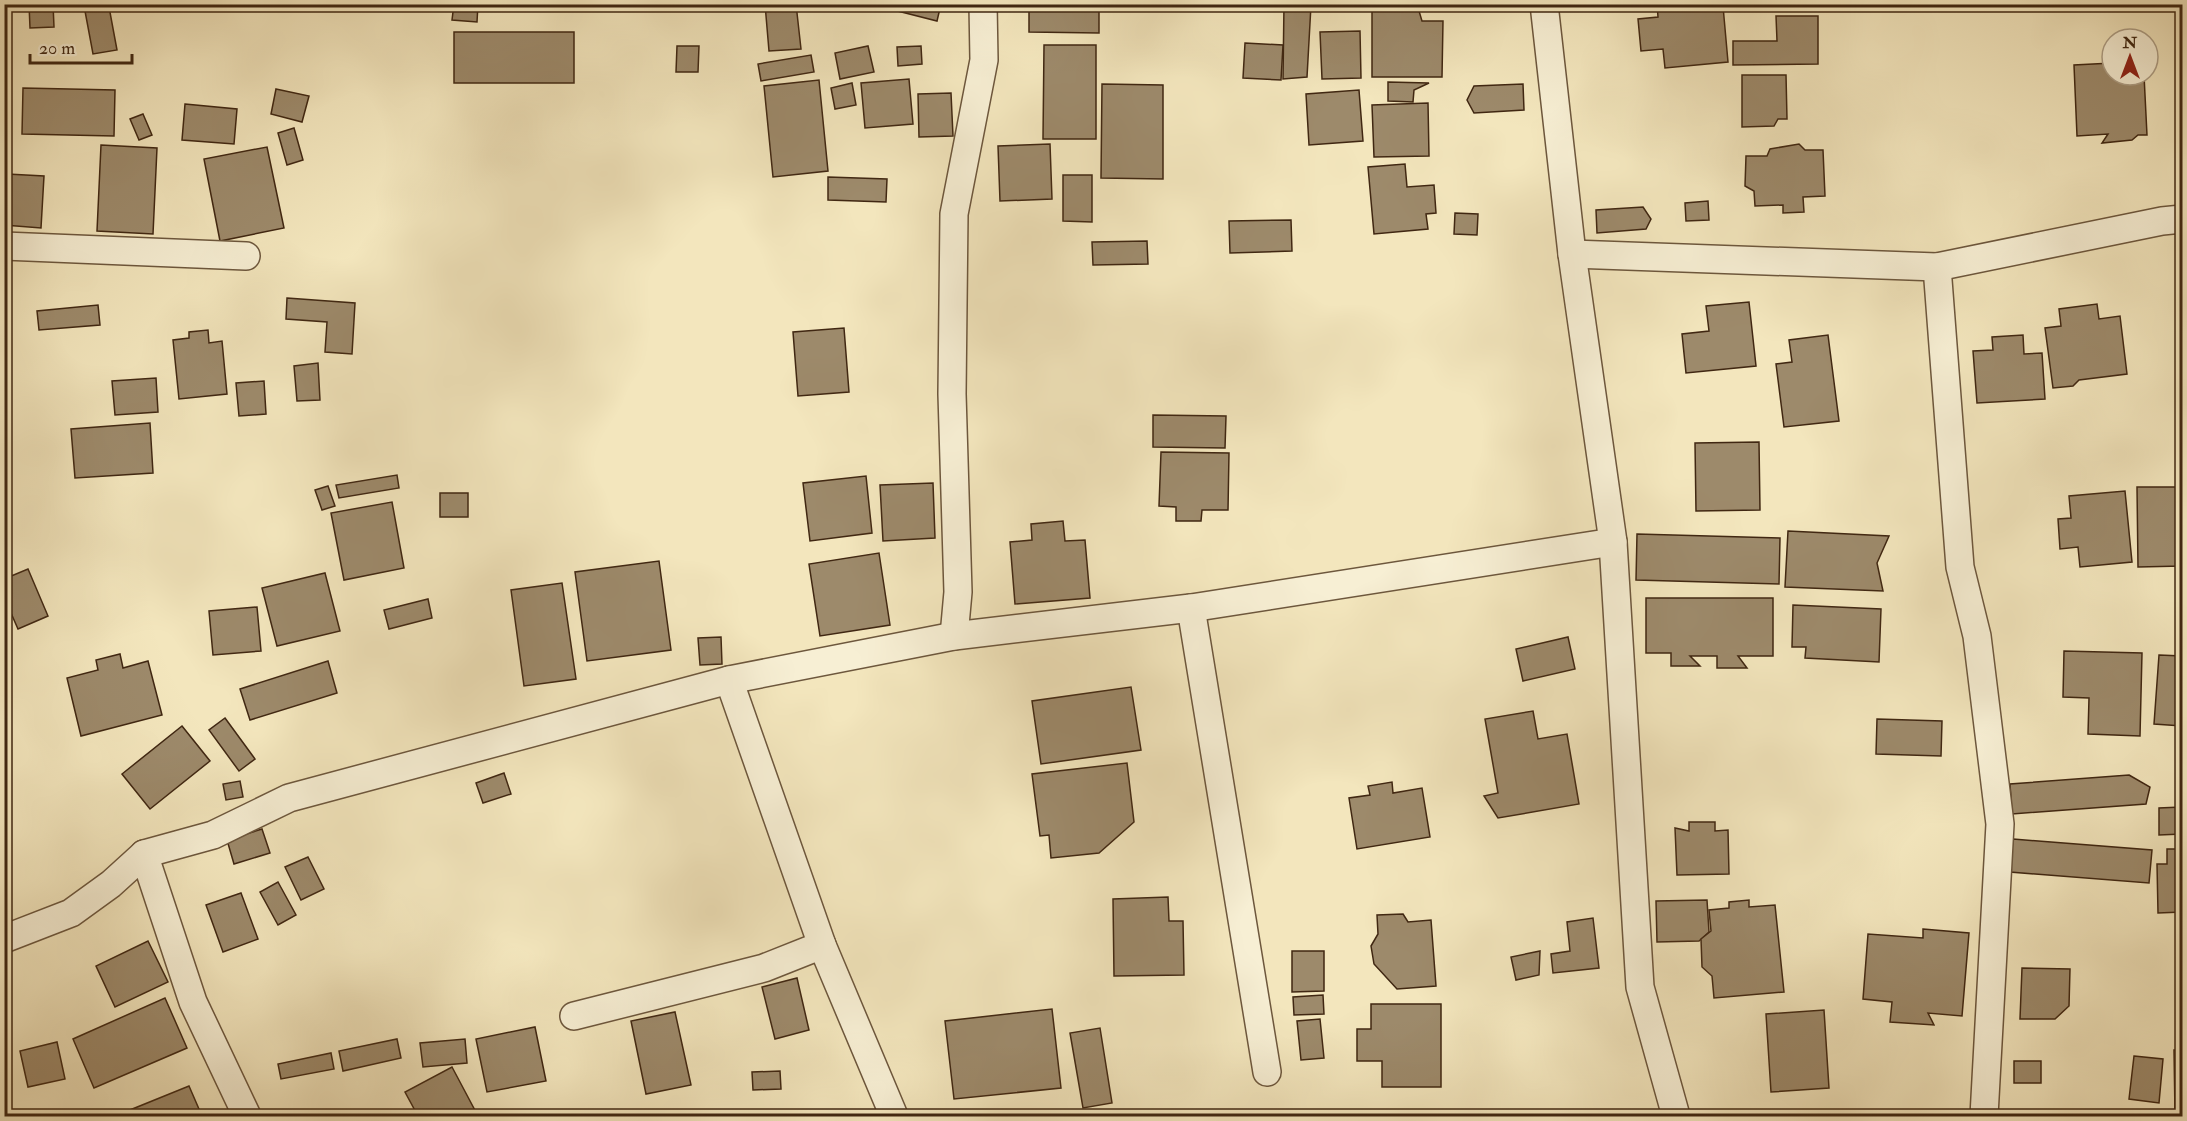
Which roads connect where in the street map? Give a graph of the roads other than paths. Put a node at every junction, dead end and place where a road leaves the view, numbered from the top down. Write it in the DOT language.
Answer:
graph roads {
  1 [pos="983,4"];
  2 [pos="1544,4"];
  3 [pos="2182,219"];
  4 [pos="4,246"];
  5 [pos="1572,254"];
  6 [pos="246,256"];
  7 [pos="1937,267"];
  8 [pos="1613,542"];
  9 [pos="1191,608"];
  10 [pos="954,636"];
  11 [pos="729,680"];
  12 [pos="144,854"];
  13 [pos="4,939"];
  14 [pos="822,945"];
  15 [pos="574,1016"];
  16 [pos="1267,1072"];
  17 [pos="247,1116"];
  18 [pos="894,1116"];
  19 [pos="1676,1116"];
  20 [pos="1984,1116"];
  1 -- 10 [label="street"];
  2 -- 5 [label="street"];
  3 -- 7 [label="street"];
  4 -- 6 [label="street"];
  5 -- 7 [label="street"];
  5 -- 8 [label="street"];
  7 -- 20 [label="street"];
  8 -- 9 [label="street"];
  8 -- 19 [label="street"];
  9 -- 10 [label="street"];
  9 -- 16 [label="street"];
  10 -- 11 [label="street"];
  11 -- 12 [label="street"];
  11 -- 14 [label="street"];
  12 -- 13 [label="street"];
  12 -- 17 [label="street"];
  14 -- 15 [label="street"];
  14 -- 18 [label="street"];
}
